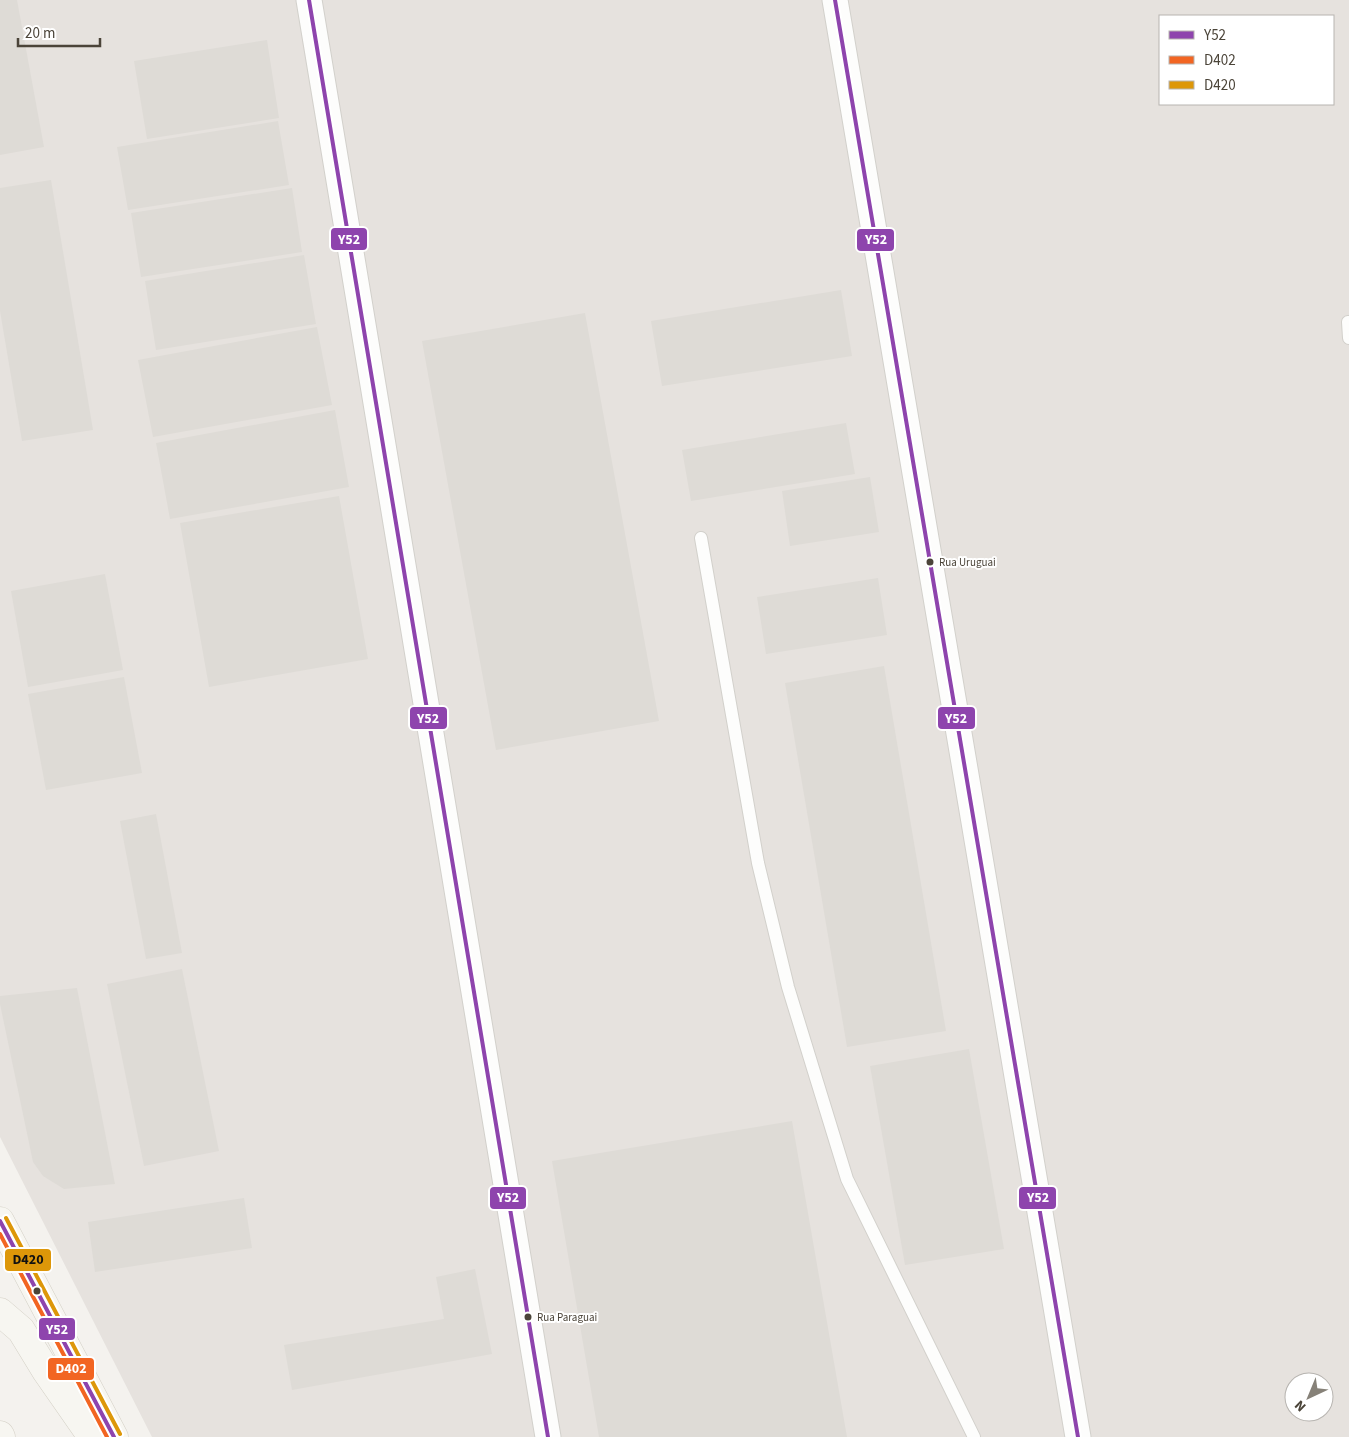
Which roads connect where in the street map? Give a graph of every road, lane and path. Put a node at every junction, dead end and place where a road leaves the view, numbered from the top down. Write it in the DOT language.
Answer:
graph roads {
  1 [pos="309,0"];
  2 [pos="835,0"];
  3 [pos="1348,322"];
  4 [pos="1349,338"];
  5 [pos="701,538"];
  6 [pos="0,1221"];
  7 [pos="0,1312"];
  8 [pos="92,1437"];
  9 [pos="114,1437"];
  10 [pos="548,1437"];
  11 [pos="974,1437"];
  12 [pos="1078,1437"];
  1 -- 10 [label="street"];
  2 -- 12 [label="street"];
  3 -- 4 [label="lane"];
  5 -- 11 [label="lane"];
  6 -- 9 [label="main road"];
  7 -- 8 [label="main road"];
}
